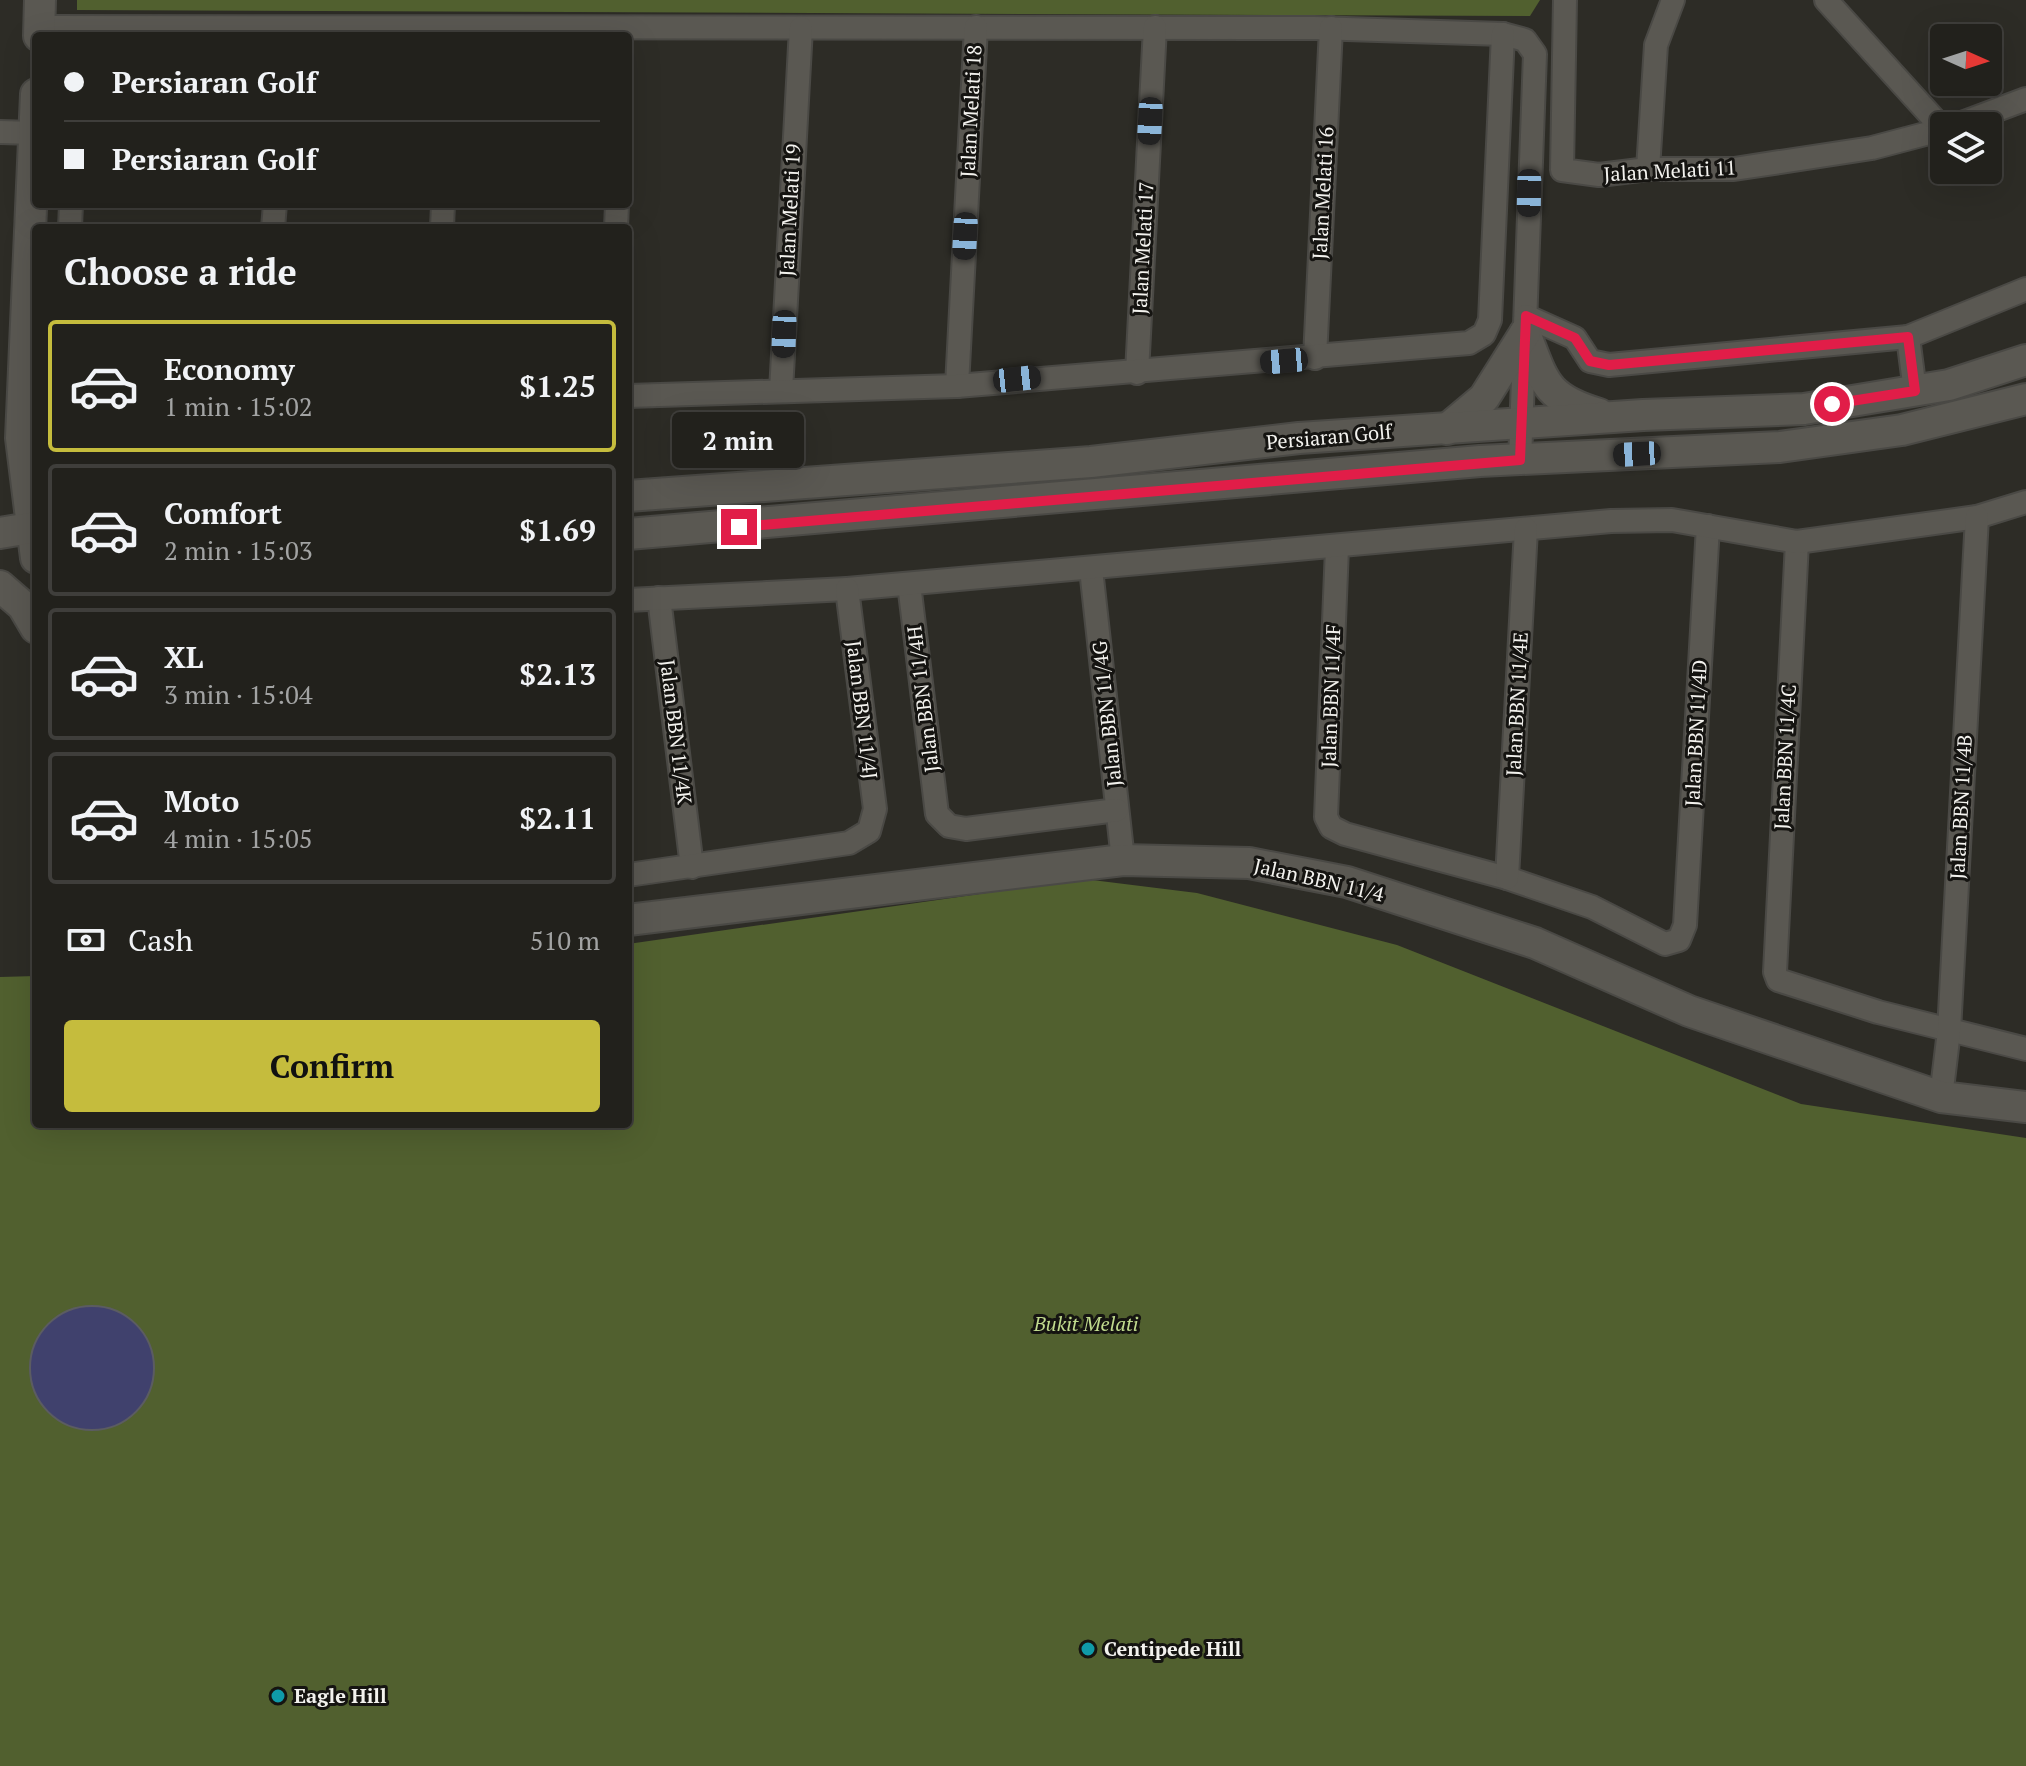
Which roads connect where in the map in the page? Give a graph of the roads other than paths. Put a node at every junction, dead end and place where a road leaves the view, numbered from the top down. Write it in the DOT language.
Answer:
graph roads {
  1 [pos="1565,0"];
  2 [pos="1673,0"];
  3 [pos="1826,0"];
  4 [pos="39,21"];
  5 [pos="976,27"];
  6 [pos="1155,27"];
  7 [pos="801,28"];
  8 [pos="1331,28"];
  9 [pos="80,31"];
  10 [pos="283,32"];
  11 [pos="451,32"];
  12 [pos="628,32"];
  13 [pos="1503,34"];
  14 [pos="2026,99"];
  15 [pos="1991,112"];
  16 [pos="1930,114"];
  17 [pos="1,133"];
  18 [pos="32,133"];
  19 [pos="1930,133"];
  20 [pos="1648,169"];
  21 [pos="32,182"];
  22 [pos="1496,191"];
  23 [pos="1529,193"];
  24 [pos="2026,289"];
  25 [pos="1525,324"];
  26 [pos="1908,337"];
  27 [pos="1315,358"];
  28 [pos="2026,360"];
  29 [pos="1137,373"];
  30 [pos="24,380"];
  31 [pos="957,386"];
  32 [pos="781,391"];
  33 [pos="1915,391"];
  34 [pos="632,396"];
  35 [pos="2026,399"];
  36 [pos="1612,417"];
  37 [pos="1521,424"];
  38 [pos="1447,429"];
  39 [pos="29,432"];
  40 [pos="0,446"];
  41 [pos="1520,460"];
  42 [pos="32,489"];
  43 [pos="632,496"];
  44 [pos="2026,502"];
  45 [pos="1977,517"];
  46 [pos="1708,526"];
  47 [pos="32,527"];
  48 [pos="1526,529"];
  49 [pos="0,533"];
  50 [pos="632,534"];
  51 [pos="1797,542"];
  52 [pos="1337,548"];
  53 [pos="32,562"];
  54 [pos="1091,569"];
  55 [pos="0,570"];
  56 [pos="909,584"];
  57 [pos="0,586"];
  58 [pos="847,589"];
  59 [pos="659,598"];
  60 [pos="632,600"];
  61 [pos="32,621"];
  62 [pos="1117,810"];
  63 [pos="1123,860"];
  64 [pos="692,867"];
  65 [pos="632,874"];
  66 [pos="1507,878"];
  67 [pos="632,920"];
  68 [pos="1949,1031"];
  69 [pos="2026,1049"];
  70 [pos="1941,1097"];
  71 [pos="2026,1107"];
  1 -- 20 [label="street, Jalan Melati 11"];
  2 -- 20 [label="street"];
  3 -- 16 [label="street"];
  4 -- 9 [label="street"];
  5 -- 6 [label="street"];
  5 -- 7 [label="street"];
  5 -- 31 [label="street, Jalan Melati 18"];
  6 -- 8 [label="street"];
  6 -- 29 [label="street, Jalan Melati 17"];
  7 -- 12 [label="street"];
  7 -- 32 [label="street, Jalan Melati 19"];
  8 -- 13 [label="street"];
  8 -- 27 [label="street, Jalan Melati 16"];
  9 -- 10 [label="street"];
  10 -- 11 [label="street"];
  11 -- 12 [label="street"];
  13 -- 22 [label="street"];
  13 -- 23 [label="street"];
  14 -- 15 [label="street"];
  17 -- 18 [label="street"];
  19 -- 20 [label="street, Jalan Melati 11"];
  21 -- 30 [label="street"];
  22 -- 23 [label="street"];
  22 -- 27 [label="street"];
  23 -- 25 [label="street"];
  24 -- 26 [label="street"];
  25 -- 26 [label="street"];
  25 -- 36 [label="street"];
  25 -- 37 [label="street"];
  25 -- 38 [label="street"];
  26 -- 33 [label="street"];
  27 -- 29 [label="street"];
  28 -- 33 [label="street, Persiaran Golf"];
  29 -- 31 [label="street"];
  30 -- 39 [label="street"];
  30 -- 40 [label="street"];
  31 -- 32 [label="street"];
  32 -- 34 [label="street"];
  33 -- 36 [label="street, Persiaran Golf"];
  35 -- 41 [label="street, Persiaran Golf"];
  36 -- 37 [label="street, Persiaran Golf"];
  37 -- 38 [label="street, Persiaran Golf"];
  37 -- 41 [label="street"];
  38 -- 43 [label="street, Persiaran Golf"];
  39 -- 42 [label="street"];
  41 -- 50 [label="street, Persiaran Golf"];
  44 -- 45 [label="street"];
  45 -- 51 [label="street"];
  45 -- 68 [label="street, Jalan BBN 11/4B"];
  46 -- 48 [label="street"];
  46 -- 51 [label="street"];
  46 -- 66 [label="street, Jalan BBN 11/4D"];
  47 -- 49 [label="street"];
  48 -- 52 [label="street"];
  48 -- 66 [label="street, Jalan BBN 11/4E"];
  51 -- 68 [label="street, Jalan BBN 11/4C"];
  52 -- 54 [label="street"];
  52 -- 66 [label="street, Jalan BBN 11/4F"];
  53 -- 55 [label="street"];
  54 -- 56 [label="street"];
  54 -- 62 [label="street, Jalan BBN 11/4G"];
  56 -- 58 [label="street"];
  56 -- 62 [label="street, Jalan BBN 11/4H"];
  57 -- 61 [label="street"];
  58 -- 59 [label="street"];
  58 -- 64 [label="street, Jalan BBN 11/4J"];
  59 -- 60 [label="street"];
  59 -- 64 [label="street, Jalan BBN 11/4K"];
  62 -- 63 [label="street, Jalan BBN 11/4G"];
  63 -- 67 [label="street, Jalan BBN 11/4"];
  63 -- 70 [label="street, Jalan BBN 11/4"];
  64 -- 65 [label="street"];
  68 -- 69 [label="street"];
  68 -- 70 [label="street, Jalan BBN 11/4B"];
  70 -- 71 [label="street, Jalan BBN 11/4"];
}
